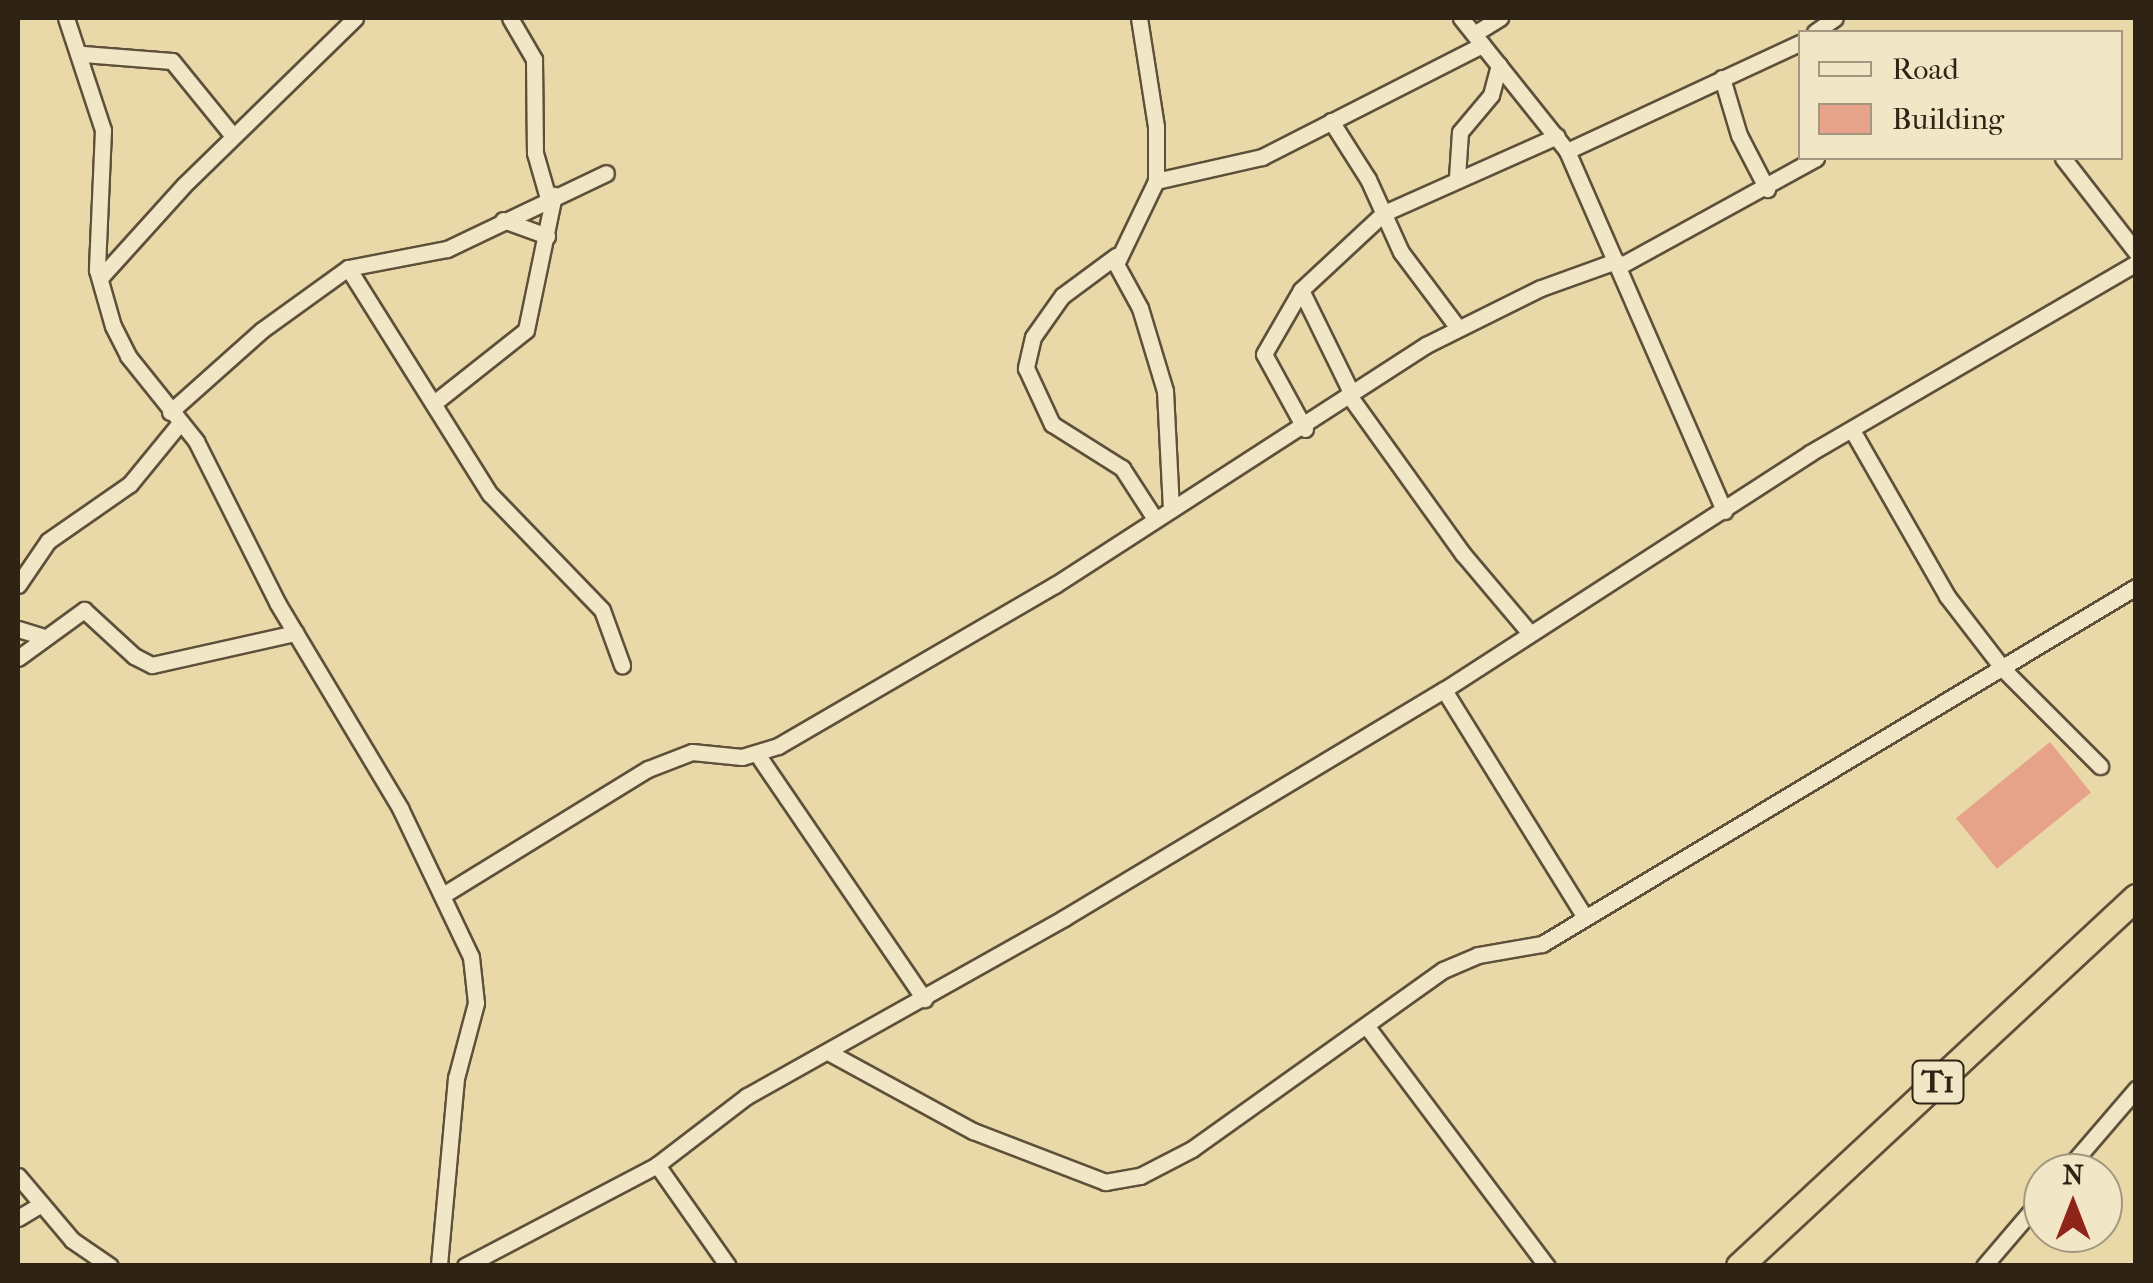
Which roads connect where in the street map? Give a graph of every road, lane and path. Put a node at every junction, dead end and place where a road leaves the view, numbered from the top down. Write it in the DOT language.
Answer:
graph roads {
  1 [pos="66,18"];
  2 [pos="355,18"];
  3 [pos="510,18"];
  4 [pos="1139,18"];
  5 [pos="1461,18"];
  6 [pos="1500,18"];
  7 [pos="1478,39"];
  8 [pos="1798,43"];
  9 [pos="83,54"];
  10 [pos="1498,65"];
  11 [pos="1722,78"];
  12 [pos="1331,120"];
  13 [pos="233,136"];
  14 [pos="1557,136"];
  15 [pos="1567,151"];
  16 [pos="1813,160"];
  17 [pos="2065,160"];
  18 [pos="606,173"];
  19 [pos="1457,178"];
  20 [pos="1156,181"];
  21 [pos="1766,189"];
  22 [pos="551,196"];
  23 [pos="1384,213"];
  24 [pos="502,220"];
  25 [pos="546,236"];
  26 [pos="2136,252"];
  27 [pos="1116,256"];
  28 [pos="2136,263"];
  29 [pos="1617,264"];
  30 [pos="348,268"];
  31 [pos="100,278"];
  32 [pos="1302,290"];
  33 [pos="1458,328"];
  34 [pos="1349,393"];
  35 [pos="434,403"];
  36 [pos="175,418"];
  37 [pos="1305,429"];
  38 [pos="1852,430"];
  39 [pos="1171,509"];
  40 [pos="1724,511"];
  41 [pos="1156,519"];
  42 [pos="18,585"];
  43 [pos="2136,587"];
  44 [pos="18,630"];
  45 [pos="1528,631"];
  46 [pos="295,633"];
  47 [pos="45,637"];
  48 [pos="18,658"];
  49 [pos="622,665"];
  50 [pos="2004,670"];
  51 [pos="1444,690"];
  52 [pos="757,754"];
  53 [pos="2100,766"];
  54 [pos="443,895"];
  55 [pos="2136,897"];
  56 [pos="1585,917"];
  57 [pos="924,999"];
  58 [pos="1368,1028"];
  59 [pos="828,1052"];
  60 [pos="2136,1090"];
  61 [pos="2081,1153"];
  62 [pos="657,1165"];
  63 [pos="18,1176"];
  64 [pos="41,1204"];
  65 [pos="18,1218"];
  66 [pos="2023,1220"];
  67 [pos="110,1266"];
  68 [pos="438,1266"];
  69 [pos="465,1266"];
  70 [pos="728,1266"];
  71 [pos="1546,1266"];
  72 [pos="1739,1266"];
  73 [pos="1984,1266"];
  1 -- 9 [label="street"];
  2 -- 13 [label="street"];
  3 -- 22 [label="street"];
  4 -- 20 [label="street"];
  5 -- 7 [label="street"];
  6 -- 7 [label="street"];
  7 -- 10 [label="street"];
  7 -- 12 [label="street"];
  8 -- 11 [label="street"];
  9 -- 13 [label="street"];
  9 -- 31 [label="street"];
  10 -- 14 [label="street"];
  10 -- 19 [label="street"];
  11 -- 15 [label="street"];
  11 -- 21 [label="street"];
  12 -- 20 [label="street"];
  12 -- 23 [label="street"];
  13 -- 31 [label="street"];
  14 -- 15 [label="street"];
  14 -- 19 [label="street"];
  15 -- 29 [label="street"];
  16 -- 21 [label="street"];
  17 -- 26 [label="street"];
  18 -- 22 [label="street"];
  19 -- 23 [label="street"];
  20 -- 27 [label="street"];
  21 -- 29 [label="street"];
  22 -- 24 [label="street"];
  22 -- 25 [label="street"];
  23 -- 32 [label="street"];
  23 -- 33 [label="street"];
  24 -- 25 [label="street"];
  24 -- 30 [label="street"];
  25 -- 35 [label="street"];
  27 -- 39 [label="street"];
  27 -- 41 [label="street"];
  28 -- 38 [label="street"];
  29 -- 33 [label="street"];
  29 -- 40 [label="street"];
  30 -- 35 [label="street"];
  30 -- 36 [label="street"];
  31 -- 36 [label="street"];
  32 -- 34 [label="street"];
  32 -- 37 [label="street"];
  33 -- 34 [label="street"];
  34 -- 37 [label="street"];
  34 -- 45 [label="street"];
  35 -- 49 [label="street"];
  36 -- 42 [label="street"];
  36 -- 46 [label="street"];
  37 -- 39 [label="street"];
  38 -- 40 [label="street"];
  38 -- 50 [label="street"];
  39 -- 41 [label="street"];
  40 -- 45 [label="street"];
  41 -- 52 [label="street"];
  43 -- 50 [label="street"];
  44 -- 47 [label="street"];
  45 -- 51 [label="street"];
  46 -- 47 [label="street"];
  46 -- 54 [label="street"];
  47 -- 48 [label="street"];
  50 -- 53 [label="street"];
  50 -- 56 [label="street"];
  51 -- 56 [label="street"];
  51 -- 57 [label="street"];
  52 -- 54 [label="street"];
  52 -- 57 [label="street"];
  54 -- 68 [label="street"];
  55 -- 72 [label="highway, T1"];
  56 -- 58 [label="street"];
  57 -- 59 [label="street"];
  58 -- 59 [label="street"];
  58 -- 71 [label="street"];
  59 -- 62 [label="street"];
  60 -- 61 [label="street"];
  62 -- 69 [label="street"];
  62 -- 70 [label="street"];
  63 -- 64 [label="street"];
  64 -- 65 [label="street"];
  64 -- 67 [label="street"];
  66 -- 73 [label="street"];
}
